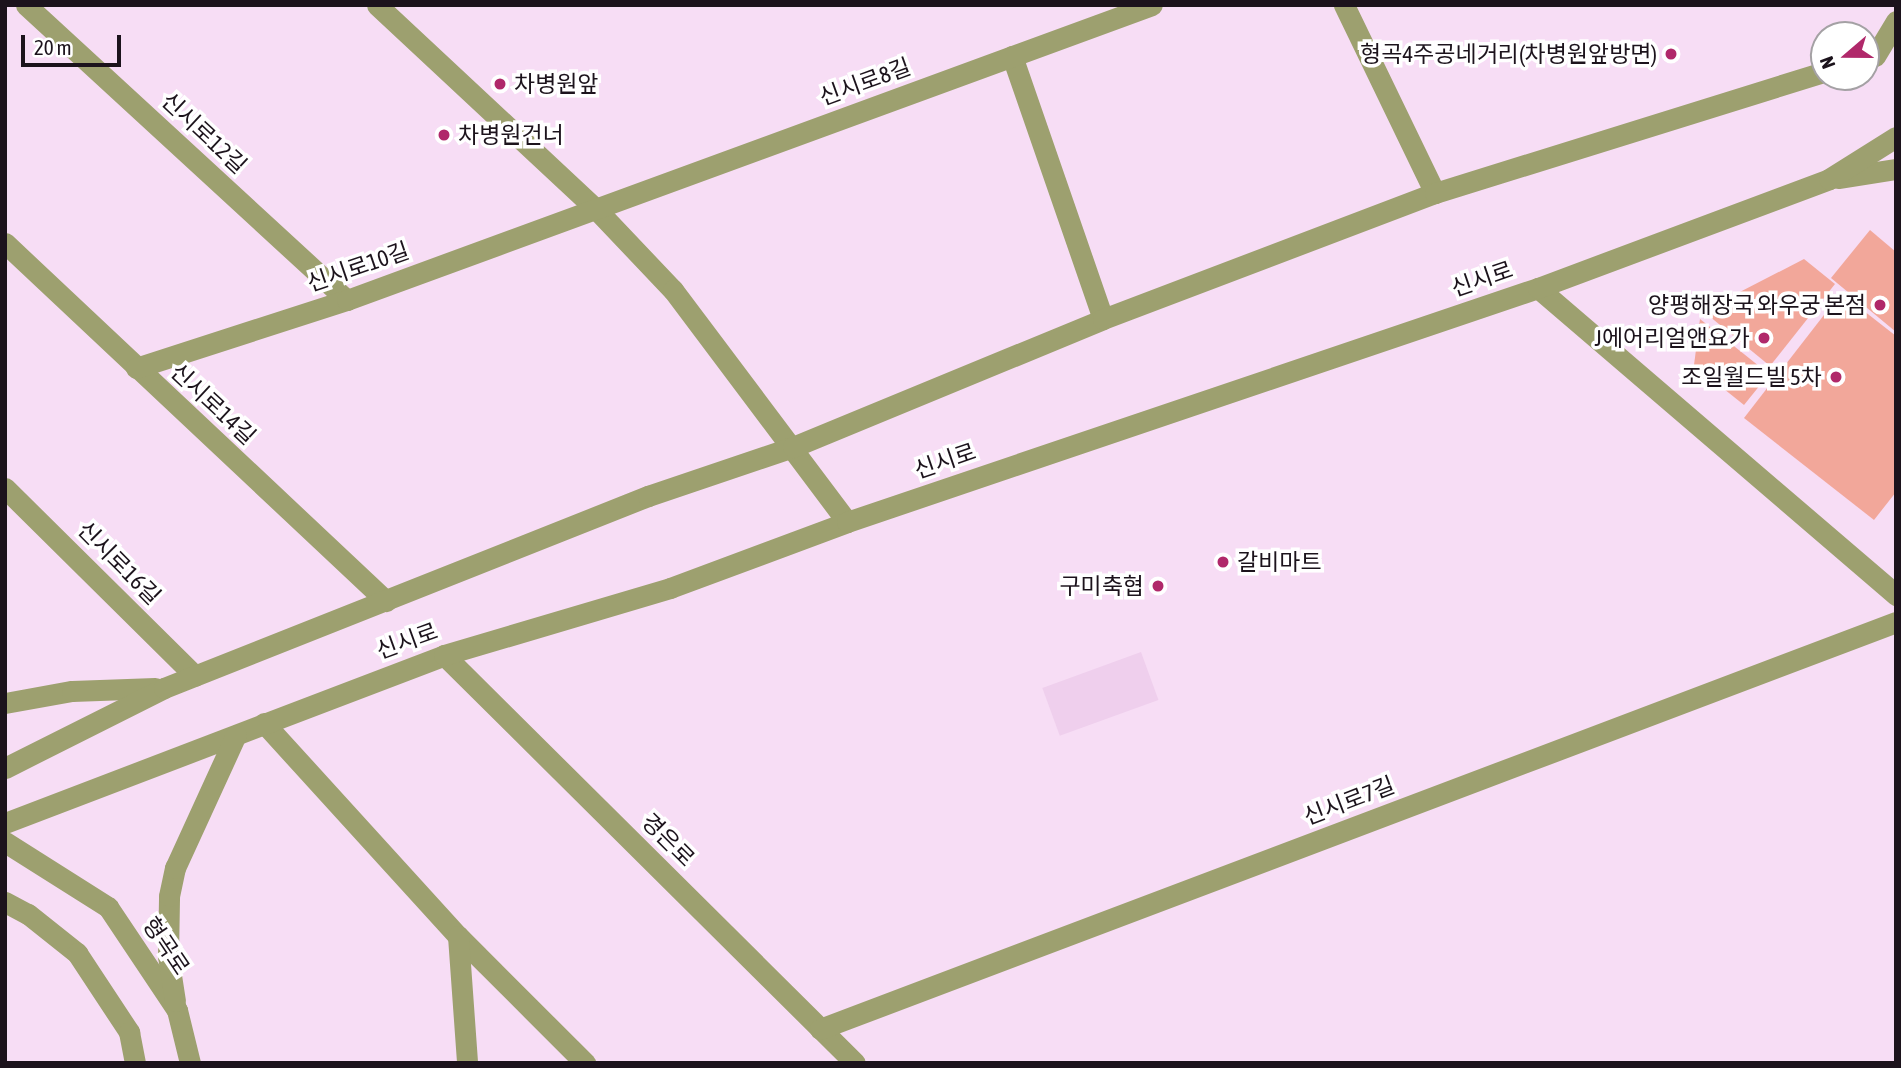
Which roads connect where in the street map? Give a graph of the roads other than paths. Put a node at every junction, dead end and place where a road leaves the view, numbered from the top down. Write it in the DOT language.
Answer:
graph roads {
  1 [pos="26,5"];
  2 [pos="377,5"];
  3 [pos="1152,5"];
  4 [pos="1344,5"];
  5 [pos="1896,21"];
  6 [pos="1880,53"];
  7 [pos="1013,56"];
  8 [pos="1810,76"];
  9 [pos="1896,137"];
  10 [pos="1896,169"];
  11 [pos="1829,179"];
  12 [pos="1435,193"];
  13 [pos="596,209"];
  14 [pos="5,243"];
  15 [pos="1538,288"];
  16 [pos="347,300"];
  17 [pos="1103,319"];
  18 [pos="136,368"];
  19 [pos="793,447"];
  20 [pos="5,488"];
  21 [pos="847,522"];
  22 [pos="1896,595"];
  23 [pos="386,601"];
  24 [pos="1896,622"];
  25 [pos="444,655"];
  26 [pos="195,676"];
  27 [pos="164,688"];
  28 [pos="5,703"];
  29 [pos="264,723"];
  30 [pos="236,735"];
  31 [pos="5,768"];
  32 [pos="5,823"];
  33 [pos="5,842"];
  34 [pos="5,902"];
  35 [pos="457,936"];
  36 [pos="177,1010"];
  37 [pos="820,1029"];
  38 [pos="135,1063"];
  39 [pos="190,1063"];
  40 [pos="467,1063"];
  41 [pos="585,1063"];
  42 [pos="855,1063"];
  1 -- 16 [label="street, 신시로12길"];
  2 -- 13 [label="street"];
  3 -- 7 [label="street, 신시로8길"];
  4 -- 12 [label="street"];
  5 -- 6 [label="street"];
  7 -- 13 [label="street, 신시로8길"];
  7 -- 17 [label="street"];
  8 -- 12 [label="street, 신시로"];
  9 -- 11 [label="street, 신시로"];
  10 -- 11 [label="street"];
  11 -- 15 [label="street, 신시로"];
  12 -- 17 [label="street, 신시로"];
  13 -- 16 [label="street, 신시로10길"];
  13 -- 19 [label="street"];
  14 -- 18 [label="street, 신시로14길"];
  15 -- 21 [label="street, 신시로"];
  15 -- 22 [label="street"];
  16 -- 18 [label="street, 신시로10길"];
  17 -- 19 [label="street, 신시로"];
  18 -- 23 [label="street, 신시로14길"];
  19 -- 21 [label="street"];
  19 -- 23 [label="street, 신시로"];
  20 -- 26 [label="street, 신시로16길"];
  21 -- 25 [label="street, 신시로"];
  23 -- 26 [label="street, 신시로"];
  24 -- 37 [label="street, 신시로7길"];
  25 -- 29 [label="street, 신시로"];
  25 -- 37 [label="street, 경은로"];
  26 -- 27 [label="street, 신시로"];
  27 -- 28 [label="street"];
  27 -- 31 [label="street, 신시로"];
  29 -- 30 [label="street, 신시로"];
  29 -- 35 [label="street"];
  30 -- 32 [label="street, 신시로"];
  30 -- 36 [label="street"];
  33 -- 36 [label="street, 형곡로"];
  34 -- 38 [label="street"];
  35 -- 40 [label="street"];
  35 -- 41 [label="street"];
  36 -- 39 [label="street, 형곡로"];
  37 -- 42 [label="street, 경은로"];
}
